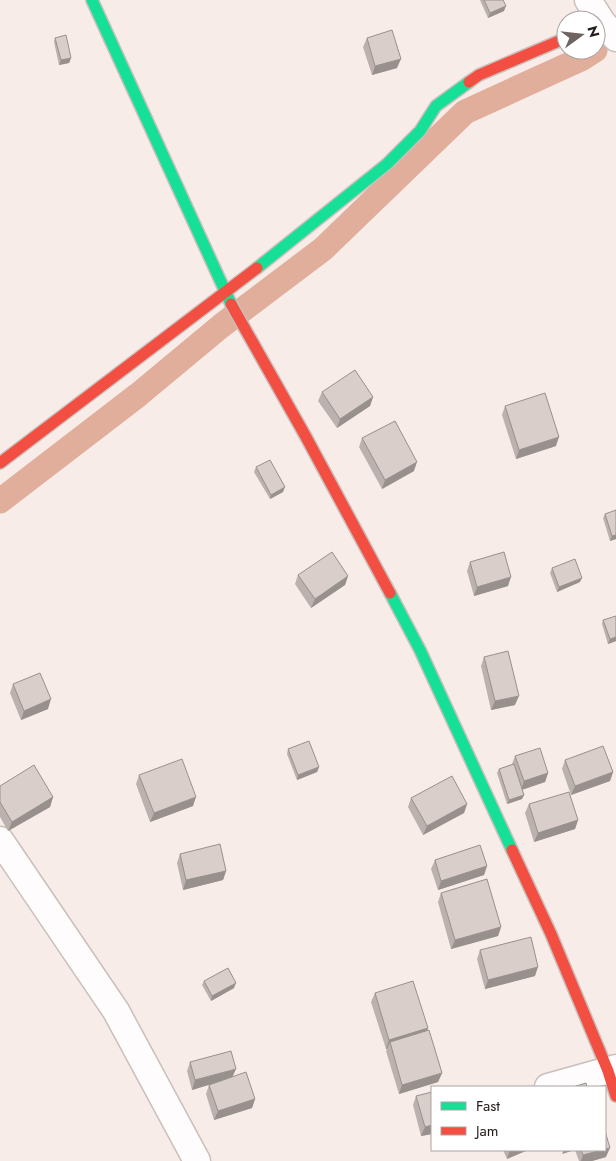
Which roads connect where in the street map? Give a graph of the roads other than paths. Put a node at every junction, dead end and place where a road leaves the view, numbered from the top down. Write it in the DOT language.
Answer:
graph roads {
  1 [pos="92,0"];
  2 [pos="556,42"];
  3 [pos="228,299"];
  4 [pos="0,463"];
  5 [pos="0,840"];
  6 [pos="612,1070"];
  7 [pos="552,1086"];
  8 [pos="616,1096"];
  9 [pos="196,1161"];
  1 -- 3 [label="street"];
  2 -- 3 [label="street"];
  3 -- 4 [label="street"];
  3 -- 6 [label="street"];
  5 -- 9 [label="street"];
  6 -- 7 [label="street"];
  6 -- 8 [label="street"];
}
